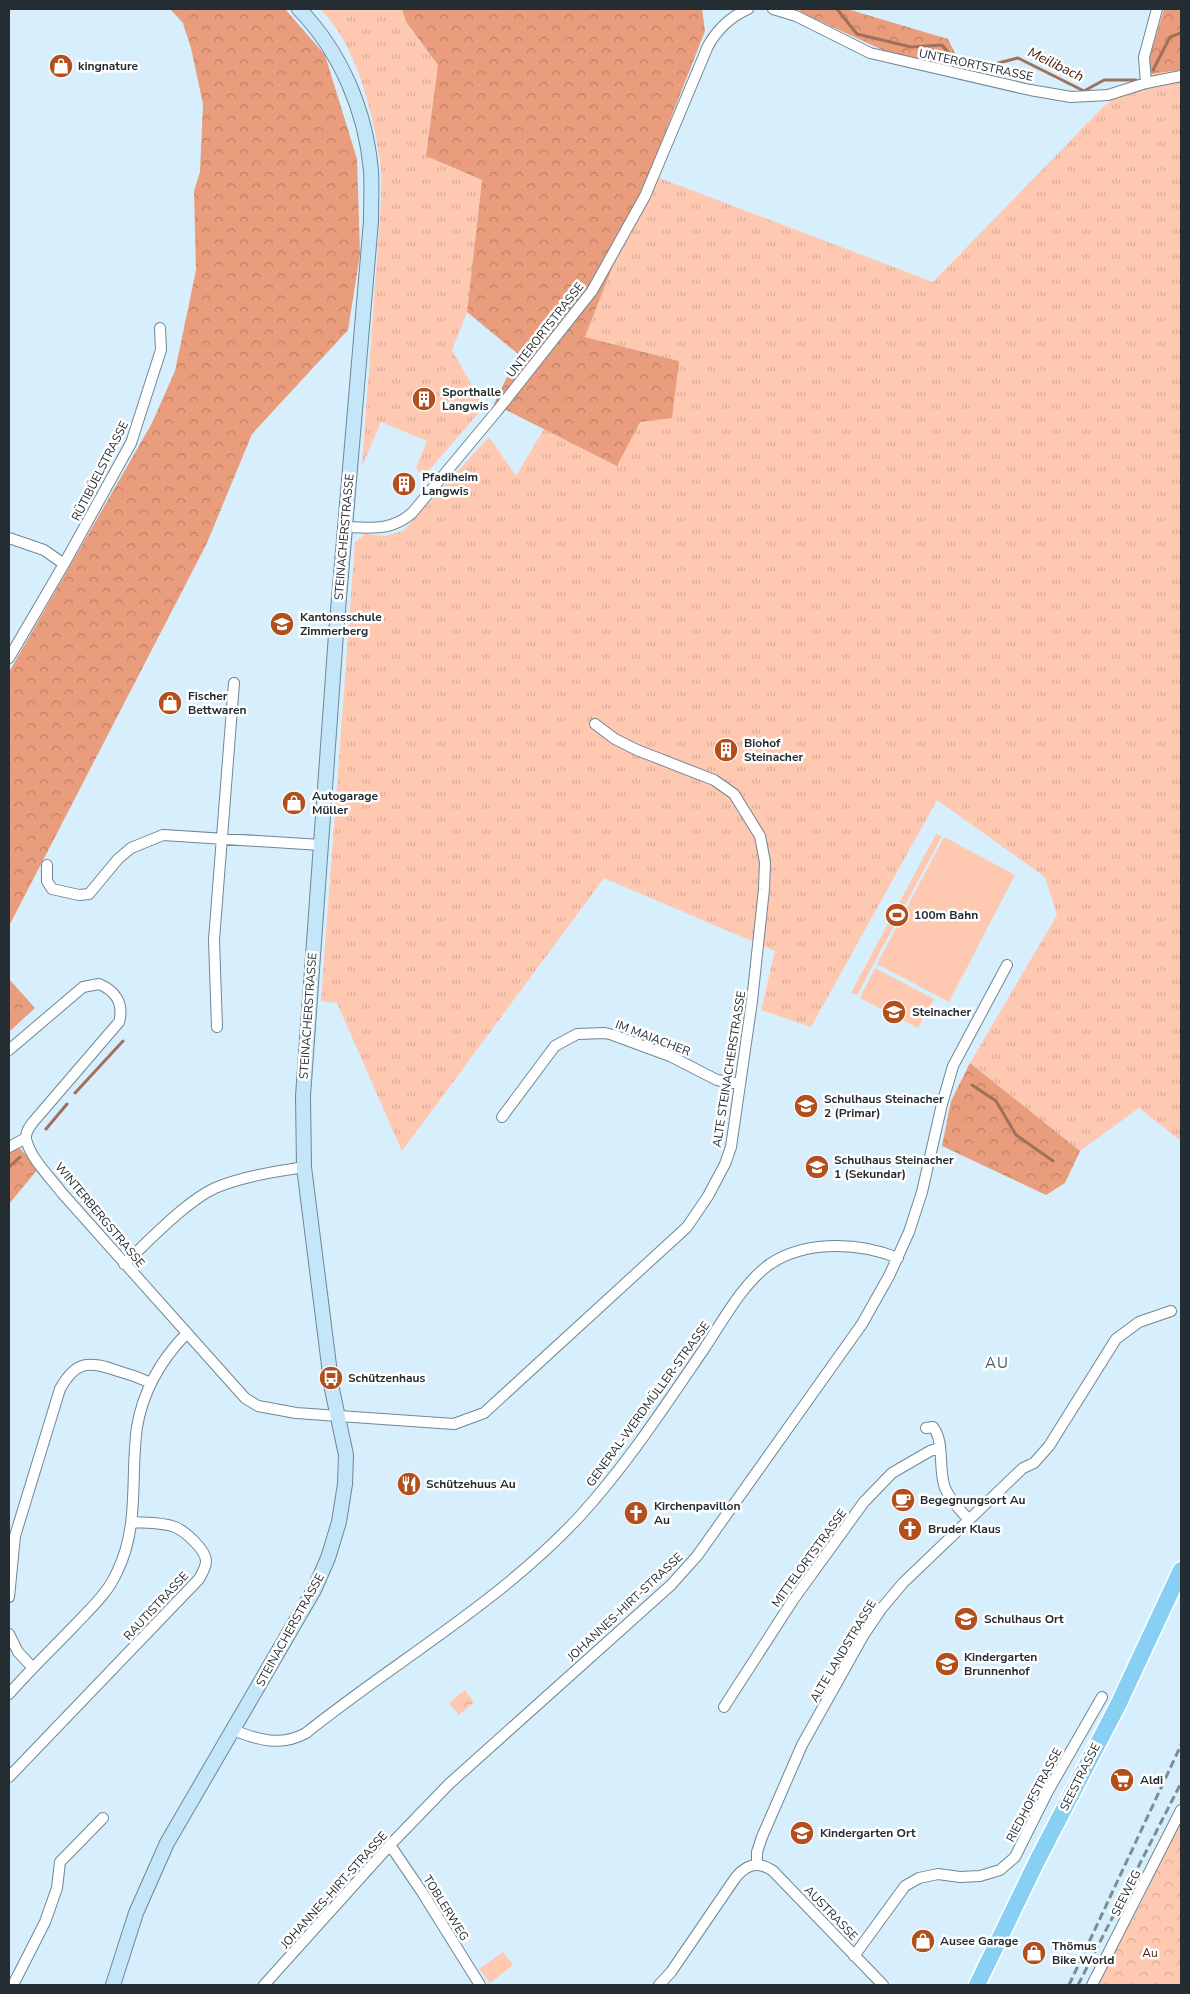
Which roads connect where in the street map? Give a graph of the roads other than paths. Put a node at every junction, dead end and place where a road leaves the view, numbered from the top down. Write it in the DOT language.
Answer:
graph roads {
  1 [pos="299,9"];
  2 [pos="748,9"];
  3 [pos="773,9"];
  4 [pos="1156,9"];
  5 [pos="1181,76"];
  6 [pos="1146,83"];
  7 [pos="160,328"];
  8 [pos="346,527"];
  9 [pos="9,538"];
  10 [pos="64,564"];
  11 [pos="9,658"];
  12 [pos="234,683"];
  13 [pos="595,724"];
  14 [pos="222,838"];
  15 [pos="321,845"];
  16 [pos="47,866"];
  17 [pos="1007,965"];
  18 [pos="217,1027"];
  19 [pos="9,1050"];
  20 [pos="740,1084"];
  21 [pos="502,1117"];
  22 [pos="26,1138"];
  23 [pos="9,1147"];
  24 [pos="304,1167"];
  25 [pos="898,1258"];
  26 [pos="124,1264"];
  27 [pos="1171,1311"];
  28 [pos="186,1334"];
  29 [pos="151,1383"];
  30 [pos="338,1415"];
  31 [pos="926,1428"];
  32 [pos="939,1448"];
  33 [pos="968,1520"];
  34 [pos="132,1522"];
  35 [pos="1181,1570"];
  36 [pos="9,1597"];
  37 [pos="9,1634"];
  38 [pos="33,1668"];
  39 [pos="9,1694"];
  40 [pos="1102,1697"];
  41 [pos="724,1707"];
  42 [pos="233,1730"];
  43 [pos="9,1777"];
  44 [pos="1181,1810"];
  45 [pos="103,1818"];
  46 [pos="390,1845"];
  47 [pos="757,1864"];
  48 [pos="854,1956"];
  49 [pos="880,1984"];
  50 [pos="977,1984"];
  51 [pos="13,1985"];
  52 [pos="113,1985"];
  53 [pos="264,1985"];
  54 [pos="480,1985"];
  55 [pos="659,1985"];
  56 [pos="1092,1985"];
  1 -- 8 [label="street, STEINACHERSTRASSE"];
  2 -- 8 [label="street, UNTERORTSTRASSE"];
  3 -- 6 [label="street, UNTERORTSTRASSE"];
  4 -- 6 [label="street"];
  5 -- 6 [label="street, UNTERORTSTRASSE"];
  7 -- 10 [label="street, RÜTIBÜELSTRASSE"];
  8 -- 15 [label="street, STEINACHERSTRASSE"];
  9 -- 10 [label="street"];
  10 -- 11 [label="street, RÜTIBÜELSTRASSE"];
  12 -- 14 [label="street"];
  13 -- 20 [label="street, ALTE STEINACHERSTRASSE"];
  14 -- 15 [label="street"];
  14 -- 16 [label="street"];
  14 -- 18 [label="street"];
  15 -- 24 [label="street, STEINACHERSTRASSE"];
  17 -- 25 [label="street, JOHANNES-HIRT-STRASSE"];
  19 -- 22 [label="street"];
  20 -- 21 [label="street, IM MAIACHER"];
  20 -- 30 [label="street, ALTE STEINACHERSTRASSE"];
  22 -- 23 [label="street"];
  22 -- 26 [label="street, WINTERBERGSTRASSE"];
  24 -- 26 [label="street"];
  24 -- 30 [label="street, STEINACHERSTRASSE"];
  25 -- 42 [label="street, GENERAL-WERDMÜLLER-STRASSE"];
  25 -- 46 [label="street, JOHANNES-HIRT-STRASSE"];
  26 -- 28 [label="street, WINTERBERGSTRASSE"];
  27 -- 33 [label="street, ALTE LANDSTRASSE"];
  28 -- 29 [label="street"];
  28 -- 30 [label="street, WINTERBERGSTRASSE"];
  29 -- 34 [label="street"];
  29 -- 36 [label="street"];
  30 -- 42 [label="street, STEINACHERSTRASSE"];
  31 -- 32 [label="street"];
  32 -- 33 [label="street"];
  32 -- 41 [label="street, MITTELORTSTRASSE"];
  33 -- 47 [label="street, ALTE LANDSTRASSE"];
  34 -- 38 [label="street"];
  34 -- 43 [label="street, RAUTISTRASSE"];
  35 -- 50 [label="main road, SEESTRASSE"];
  37 -- 38 [label="street"];
  38 -- 39 [label="street"];
  40 -- 48 [label="street, RIEDHOFSTRASSE"];
  42 -- 52 [label="street, STEINACHERSTRASSE"];
  44 -- 56 [label="street, SEEWEG"];
  45 -- 51 [label="street"];
  46 -- 53 [label="street, JOHANNES-HIRT-STRASSE"];
  46 -- 54 [label="street, TOBLERWEG"];
  47 -- 48 [label="street, AUSTRASSE"];
  47 -- 55 [label="street"];
  48 -- 49 [label="street, AUSTRASSE"];
}
